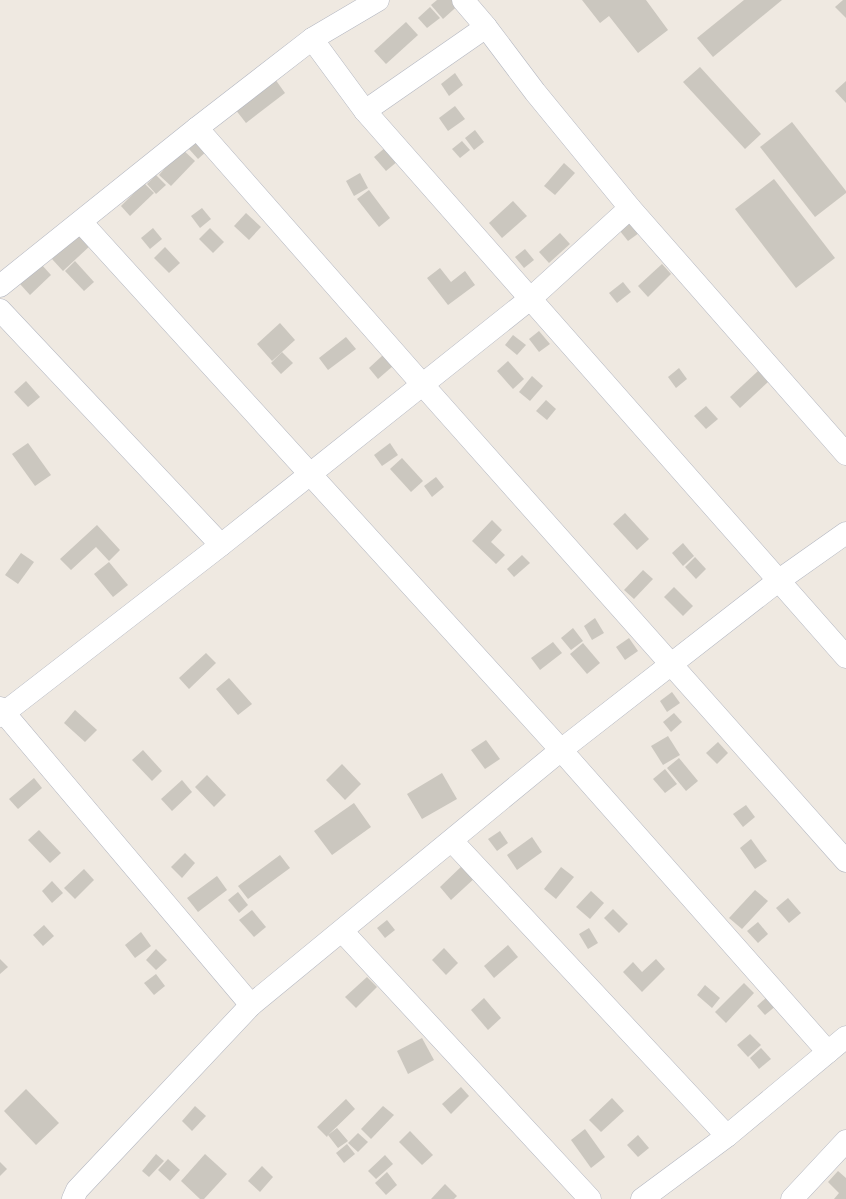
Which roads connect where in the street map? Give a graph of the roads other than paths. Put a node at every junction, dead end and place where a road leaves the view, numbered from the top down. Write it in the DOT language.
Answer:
graph roads {
  1 [pos="378,0"];
  2 [pos="463,0"];
  3 [pos="486,27"];
  4 [pos="312,39"];
  5 [pos="365,111"];
  6 [pos="196,128"];
  7 [pos="630,208"];
  8 [pos="81,222"];
  9 [pos="0,286"];
  10 [pos="530,299"];
  11 [pos="0,310"];
  12 [pos="422,384"];
  13 [pos="846,454"];
  14 [pos="310,474"];
  15 [pos="846,533"];
  16 [pos="221,545"];
  17 [pos="778,580"];
  18 [pos="846,657"];
  19 [pos="670,665"];
  20 [pos="1,712"];
  21 [pos="561,750"];
  22 [pos="452,841"];
  23 [pos="846,861"];
  24 [pos="342,931"];
  25 [pos="251,1005"];
  26 [pos="846,1037"];
  27 [pos="828,1052"];
  28 [pos="727,1136"];
  29 [pos="846,1141"];
  30 [pos="73,1199"];
  31 [pos="590,1199"];
  32 [pos="642,1199"];
  33 [pos="792,1199"];
  1 -- 4 [label="street"];
  2 -- 3 [label="street"];
  3 -- 5 [label="street"];
  3 -- 7 [label="street"];
  4 -- 5 [label="street"];
  4 -- 6 [label="street"];
  5 -- 10 [label="street"];
  6 -- 8 [label="street"];
  6 -- 12 [label="street"];
  7 -- 10 [label="street"];
  7 -- 13 [label="street"];
  8 -- 9 [label="street"];
  8 -- 14 [label="street"];
  10 -- 12 [label="street"];
  10 -- 17 [label="street"];
  11 -- 16 [label="street"];
  12 -- 14 [label="street"];
  12 -- 19 [label="street"];
  14 -- 16 [label="street"];
  14 -- 21 [label="street"];
  15 -- 17 [label="street"];
  16 -- 20 [label="street"];
  17 -- 18 [label="street"];
  17 -- 19 [label="street"];
  19 -- 21 [label="street"];
  19 -- 23 [label="street"];
  20 -- 25 [label="street"];
  21 -- 22 [label="street"];
  21 -- 27 [label="street"];
  22 -- 24 [label="street"];
  22 -- 28 [label="street"];
  24 -- 25 [label="street"];
  24 -- 31 [label="street"];
  25 -- 30 [label="street"];
  26 -- 27 [label="street"];
  27 -- 28 [label="street"];
  28 -- 32 [label="street"];
  29 -- 33 [label="street"];
}
